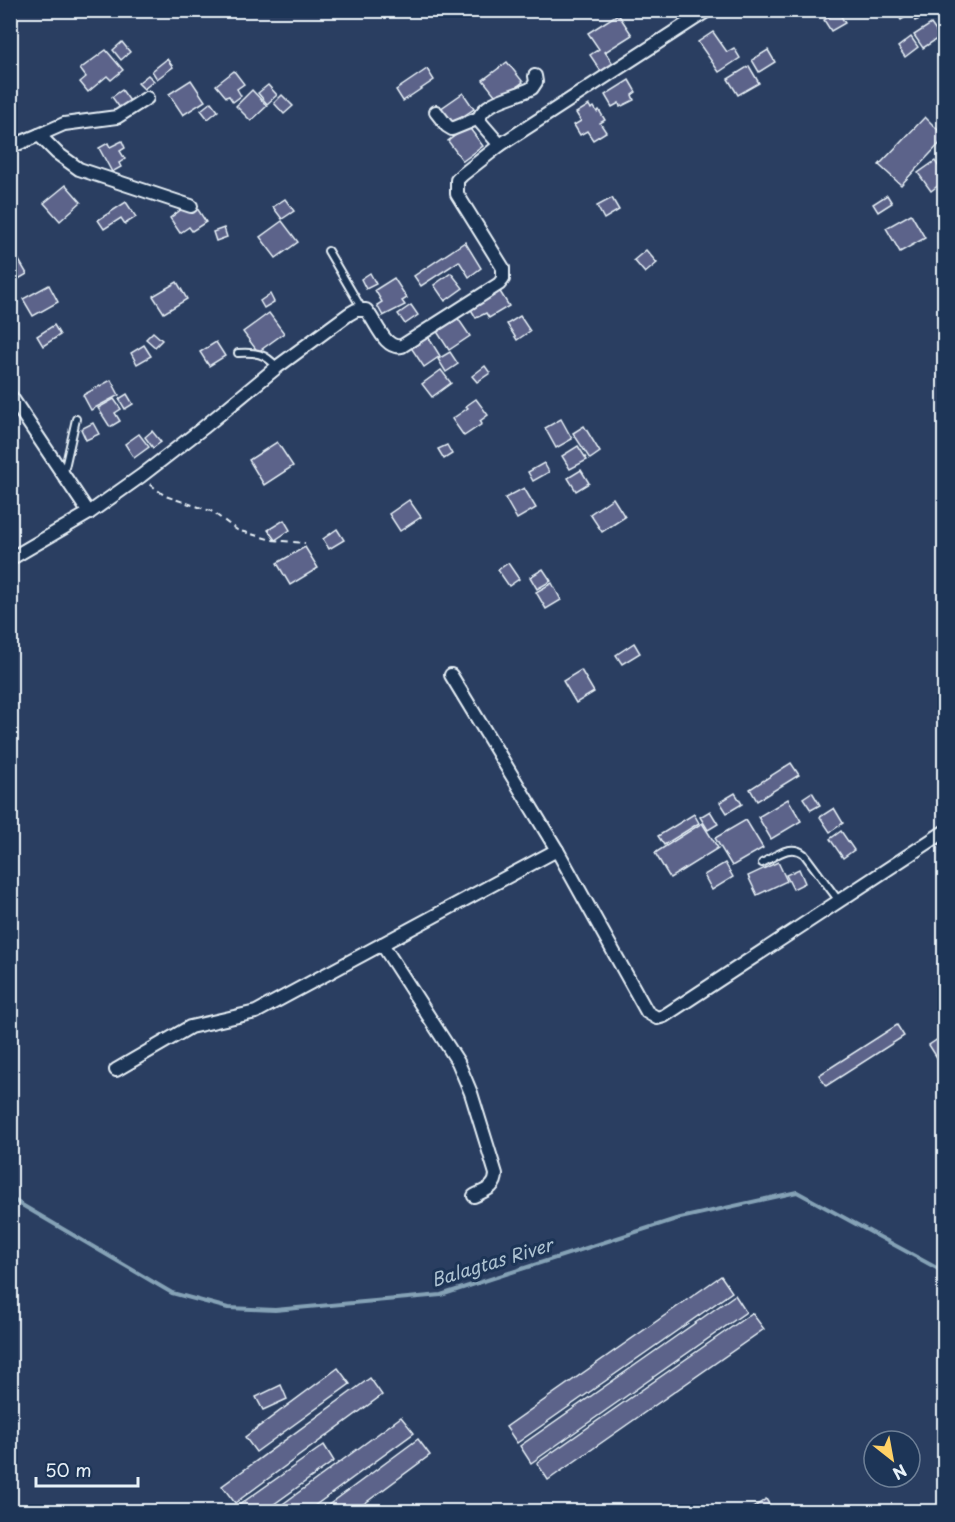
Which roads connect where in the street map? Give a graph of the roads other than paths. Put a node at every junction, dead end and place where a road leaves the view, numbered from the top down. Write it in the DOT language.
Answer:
graph roads {
  1 [pos="708,10"];
  2 [pos="535,76"];
  3 [pos="147,98"];
  4 [pos="436,112"];
  5 [pos="479,118"];
  6 [pos="39,135"];
  7 [pos="500,145"];
  8 [pos="10,147"];
  9 [pos="191,206"];
  10 [pos="328,251"];
  11 [pos="362,309"];
  12 [pos="238,353"];
  13 [pos="277,367"];
  14 [pos="10,395"];
  15 [pos="76,419"];
  16 [pos="64,476"];
  17 [pos="89,513"];
  18 [pos="10,559"];
  19 [pos="451,675"];
  20 [pos="945,832"];
  21 [pos="557,850"];
  22 [pos="762,863"];
  23 [pos="839,901"];
  24 [pos="382,944"];
  25 [pos="116,1070"];
  26 [pos="474,1196"];
  1 -- 7 [label="street"];
  2 -- 5 [label="street"];
  3 -- 6 [label="street"];
  4 -- 5 [label="street"];
  5 -- 7 [label="street"];
  6 -- 8 [label="street"];
  6 -- 9 [label="street"];
  7 -- 11 [label="street"];
  10 -- 11 [label="lane"];
  11 -- 13 [label="street"];
  12 -- 13 [label="lane"];
  13 -- 17 [label="street"];
  14 -- 16 [label="street"];
  15 -- 16 [label="lane"];
  16 -- 17 [label="street"];
  17 -- 18 [label="street"];
  19 -- 21 [label="street"];
  20 -- 23 [label="street"];
  21 -- 23 [label="street"];
  21 -- 24 [label="street"];
  22 -- 23 [label="lane"];
  24 -- 25 [label="street"];
  24 -- 26 [label="street"];
}
